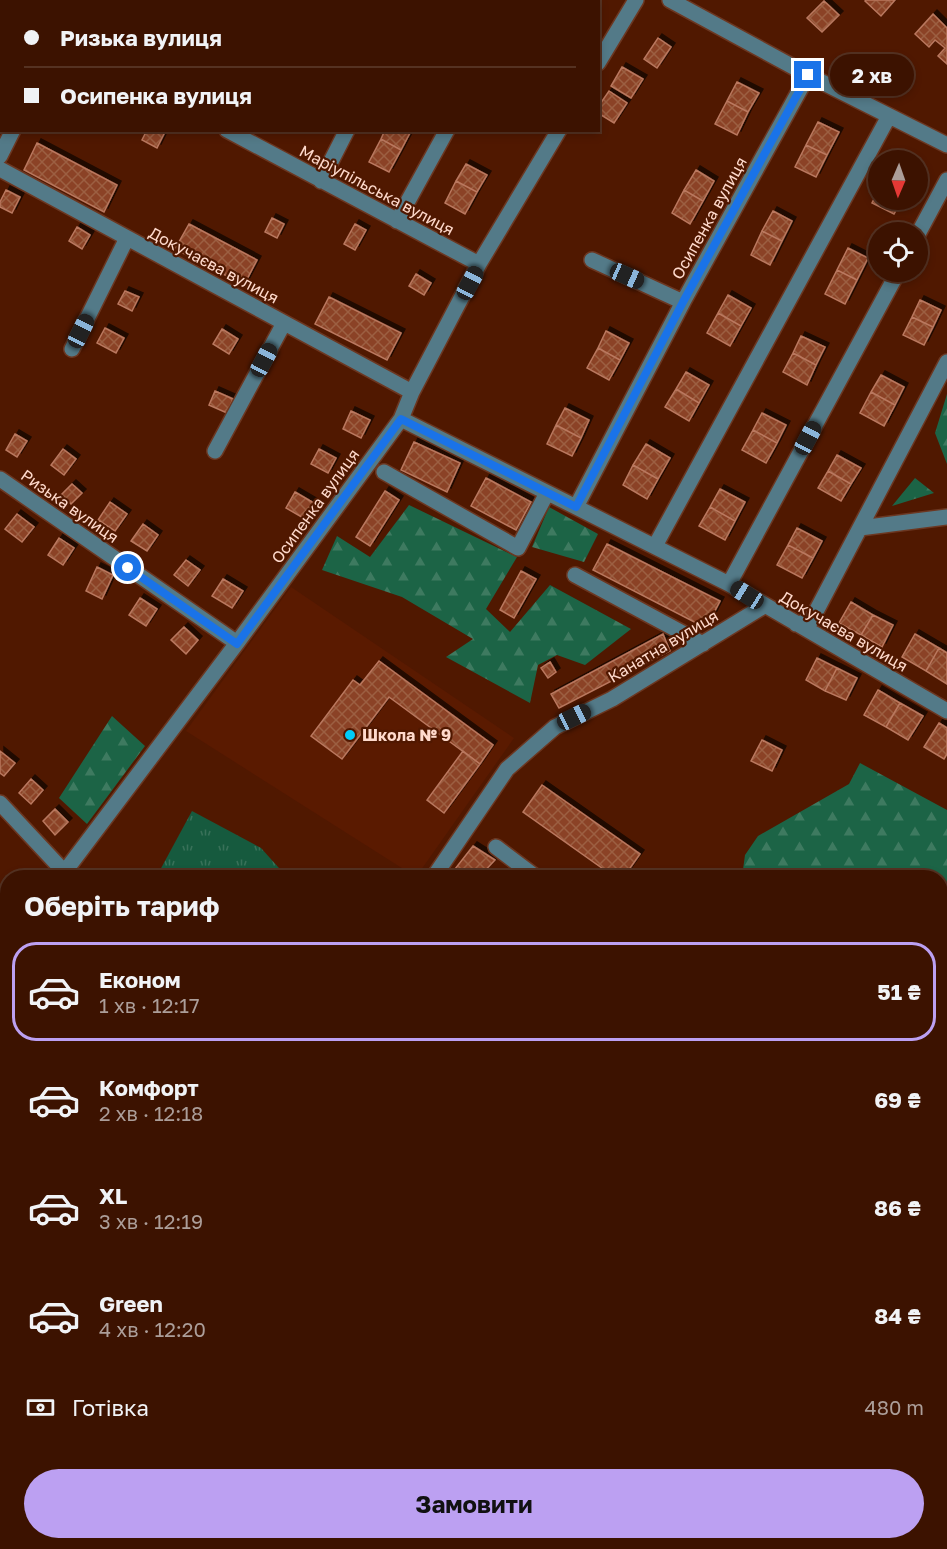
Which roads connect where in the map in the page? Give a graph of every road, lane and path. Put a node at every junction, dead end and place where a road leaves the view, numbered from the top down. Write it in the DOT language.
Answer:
graph roads {
  1 [pos="636,0"];
  2 [pos="670,0"];
  3 [pos="600,60"];
  4 [pos="808,75"];
  5 [pos="889,116"];
  6 [pos="12,132"];
  7 [pos="346,132"];
  8 [pos="446,132"];
  9 [pos="558,132"];
  10 [pos="246,135"];
  11 [pos="947,145"];
  12 [pos="0,156"];
  13 [pos="0,169"];
  14 [pos="947,180"];
  15 [pos="321,181"];
  16 [pos="397,221"];
  17 [pos="924,222"];
  18 [pos="127,238"];
  19 [pos="592,260"];
  20 [pos="479,264"];
  21 [pos="893,282"];
  22 [pos="683,302"];
  23 [pos="284,323"];
  24 [pos="72,349"];
  25 [pos="947,362"];
  26 [pos="412,392"];
  27 [pos="401,419"];
  28 [pos="215,451"];
  29 [pos="384,472"];
  30 [pos="0,479"];
  31 [pos="548,493"];
  32 [pos="576,507"];
  33 [pos="947,516"];
  34 [pos="860,528"];
  35 [pos="655,546"];
  36 [pos="575,575"];
  37 [pos="729,584"];
  38 [pos="764,606"];
  39 [pos="796,624"];
  40 [pos="237,644"];
  41 [pos="703,644"];
  42 [pos="947,711"];
  43 [pos="0,803"];
  44 [pos="496,847"];
  45 [pos="60,870"];
  46 [pos="69,870"];
  47 [pos="438,870"];
  48 [pos="526,870"];
  1 -- 3 [label="street"];
  2 -- 4 [label="street"];
  4 -- 5 [label="street"];
  4 -- 22 [label="street, Осипенка вулиця"];
  5 -- 11 [label="street"];
  5 -- 35 [label="street"];
  6 -- 12 [label="street"];
  7 -- 15 [label="street"];
  8 -- 16 [label="street"];
  9 -- 20 [label="street, Осипенка вулиця"];
  10 -- 15 [label="street, Маріупільська вулиця"];
  13 -- 18 [label="street, Докучаєва вулиця"];
  14 -- 17 [label="street"];
  15 -- 16 [label="street, Маріупільська вулиця"];
  16 -- 20 [label="street, Маріупільська вулиця"];
  18 -- 23 [label="street, Докучаєва вулиця"];
  18 -- 24 [label="street"];
  19 -- 22 [label="street"];
  20 -- 26 [label="street, Осипенка вулиця"];
  21 -- 37 [label="street"];
  22 -- 32 [label="street, Осипенка вулиця"];
  23 -- 26 [label="street, Докучаєва вулиця"];
  23 -- 28 [label="street"];
  25 -- 34 [label="street"];
  26 -- 27 [label="street, Осипенка вулиця"];
  27 -- 31 [label="street, Докучаєва вулиця"];
  27 -- 40 [label="street, Осипенка вулиця"];
  29 -- 31 [label="street"];
  30 -- 40 [label="street, Ризька вулиця"];
  31 -- 32 [label="street, Докучаєва вулиця"];
  32 -- 35 [label="street, Докучаєва вулиця"];
  33 -- 34 [label="street"];
  34 -- 39 [label="street"];
  35 -- 37 [label="street, Докучаєва вулиця"];
  36 -- 41 [label="street"];
  37 -- 38 [label="street, Докучаєва вулиця"];
  38 -- 39 [label="street, Докучаєва вулиця"];
  38 -- 41 [label="street, Канатна вулиця"];
  39 -- 42 [label="street, Докучаєва вулиця"];
  40 -- 46 [label="street, Осипенка вулиця"];
  41 -- 47 [label="street, Канатна вулиця"];
  43 -- 45 [label="street"];
  44 -- 48 [label="street"];
}
